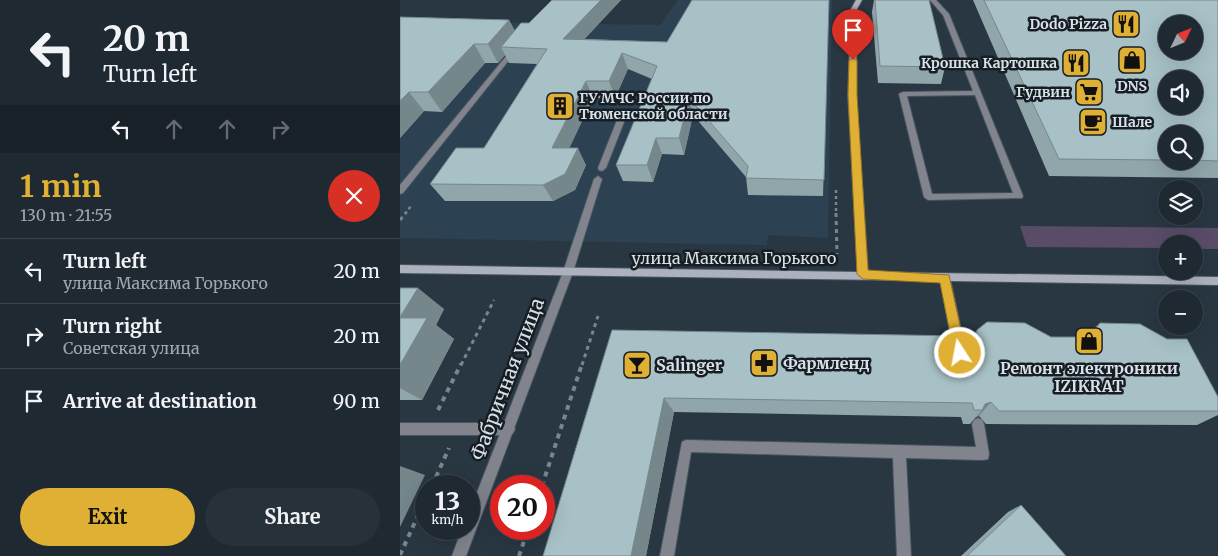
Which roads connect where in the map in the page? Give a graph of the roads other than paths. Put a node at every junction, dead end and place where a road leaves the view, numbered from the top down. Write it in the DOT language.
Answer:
graph roads {
  1 [pos="859,0"];
  2 [pos="933,0"];
  3 [pos="522,41"];
  4 [pos="978,93"];
  5 [pos="624,112"];
  6 [pos="602,168"];
  7 [pos="598,178"];
  8 [pos="400,191"];
  9 [pos="400,269"];
  10 [pos="568,272"];
  11 [pos="863,274"];
  12 [pos="945,278"];
  13 [pos="1218,281"];
  14 [pos="960,353"];
  15 [pos="978,424"];
  16 [pos="400,429"];
  17 [pos="508,429"];
  18 [pos="899,452"];
  19 [pos="459,556"];
  20 [pos="667,556"];
  21 [pos="904,556"];
  1 -- 11 [label="street"];
  2 -- 4 [label="street"];
  3 -- 8 [label="street"];
  4 -- 4 [label="street"];
  5 -- 6 [label="street"];
  7 -- 10 [label="street, Фабричная улица"];
  9 -- 10 [label="street, улица Максима Горького"];
  10 -- 11 [label="street, улица Максима Горького"];
  10 -- 17 [label="street, Фабричная улица"];
  11 -- 12 [label="street, улица Максима Горького"];
  12 -- 13 [label="street, улица Максима Горького"];
  12 -- 14 [label="street"];
  15 -- 18 [label="street"];
  16 -- 17 [label="street"];
  17 -- 19 [label="street, Фабричная улица"];
  18 -- 20 [label="street"];
  18 -- 21 [label="street"];
}
